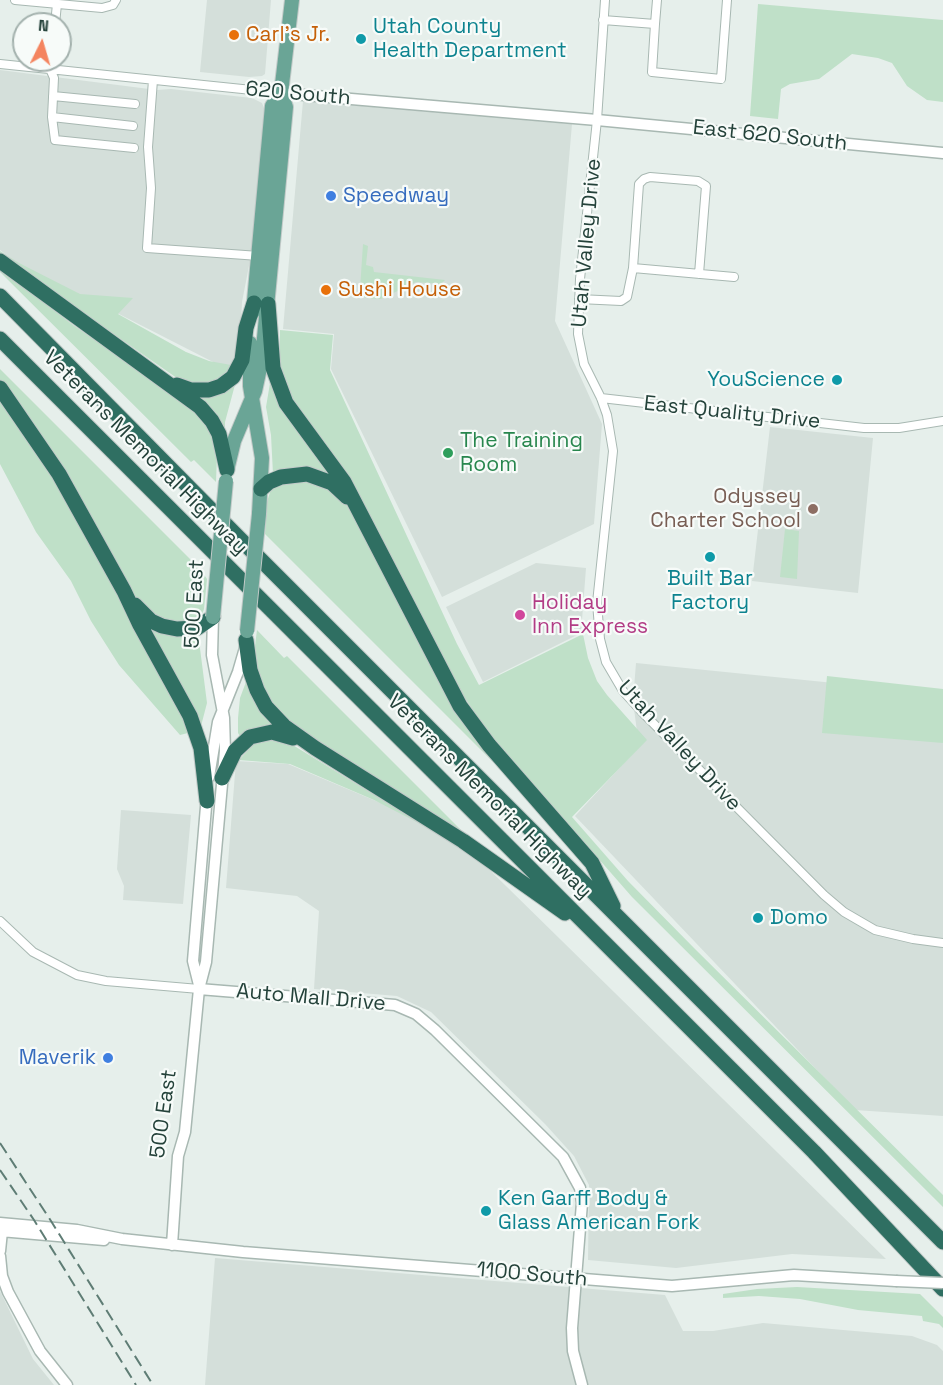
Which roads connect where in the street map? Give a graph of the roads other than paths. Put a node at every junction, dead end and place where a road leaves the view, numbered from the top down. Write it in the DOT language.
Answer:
graph roads {
  1 [pos="15,0"];
  2 [pos="292,0"];
  3 [pos="605,0"];
  4 [pos="657,0"];
  5 [pos="727,0"];
  6 [pos="115,2"];
  7 [pos="57,4"];
  8 [pos="56,12"];
  9 [pos="603,20"];
  10 [pos="655,24"];
  11 [pos="72,68"];
  12 [pos="52,72"];
  13 [pos="153,80"];
  14 [pos="281,93"];
  15 [pos="53,96"];
  16 [pos="135,104"];
  17 [pos="52,117"];
  18 [pos="597,120"];
  19 [pos="133,126"];
  20 [pos="134,148"];
  21 [pos="943,153"];
  22 [pos="259,256"];
  23 [pos="0,261"];
  24 [pos="633,268"];
  25 [pos="699,274"];
  26 [pos="734,277"];
  27 [pos="0,296"];
  28 [pos="579,299"];
  29 [pos="261,304"];
  30 [pos="0,339"];
  31 [pos="155,373"];
  32 [pos="0,388"];
  33 [pos="602,398"];
  34 [pos="252,400"];
  35 [pos="943,421"];
  36 [pos="226,476"];
  37 [pos="261,489"];
  38 [pos="357,511"];
  39 [pos="124,591"];
  40 [pos="213,617"];
  41 [pos="247,635"];
  42 [pos="223,706"];
  43 [pos="315,748"];
  44 [pos="222,778"];
  45 [pos="207,801"];
  46 [pos="618,917"];
  47 [pos="0,921"];
  48 [pos="600,937"];
  49 [pos="943,943"];
  50 [pos="199,989"];
  51 [pos="1,1228"];
  52 [pos="943,1242"];
  53 [pos="172,1245"];
  54 [pos="0,1251"];
  55 [pos="0,1256"];
  56 [pos="577,1279"];
  57 [pos="943,1283"];
  58 [pos="943,1289"];
  59 [pos="67,1385"];
  60 [pos="582,1385"];
  1 -- 7 [label="street"];
  2 -- 14 [label="main road, 500 East"];
  3 -- 9 [label="street, Utah Valley Drive"];
  4 -- 10 [label="street"];
  5 -- 10 [label="street"];
  6 -- 7 [label="street"];
  7 -- 8 [label="street"];
  9 -- 10 [label="street"];
  9 -- 18 [label="street, Utah Valley Drive"];
  11 -- 13 [label="street, 620 South"];
  12 -- 15 [label="street"];
  13 -- 14 [label="street, 620 South"];
  13 -- 22 [label="street"];
  14 -- 18 [label="street, 620 South"];
  14 -- 22 [label="main road, 500 East"];
  14 -- 29 [label="main road, 500 East"];
  15 -- 16 [label="street"];
  15 -- 17 [label="street"];
  17 -- 19 [label="street"];
  17 -- 20 [label="street"];
  18 -- 21 [label="street, East 620 South"];
  18 -- 28 [label="street, Utah Valley Drive"];
  22 -- 29 [label="main road, 500 East"];
  23 -- 31 [label="highway"];
  24 -- 25 [label="street"];
  24 -- 25 [label="street"];
  24 -- 28 [label="street"];
  25 -- 26 [label="street"];
  27 -- 46 [label="highway, Veterans Memorial Highway"];
  28 -- 33 [label="street, Utah Valley Drive"];
  29 -- 31 [label="highway"];
  29 -- 34 [label="main road, 500 East"];
  29 -- 38 [label="highway"];
  30 -- 48 [label="highway, Veterans Memorial Highway"];
  31 -- 36 [label="highway"];
  32 -- 39 [label="highway"];
  33 -- 35 [label="street, East Quality Drive"];
  33 -- 49 [label="street, Utah Valley Drive"];
  34 -- 36 [label="main road, 500 East"];
  34 -- 37 [label="main road, 500 East"];
  36 -- 40 [label="main road, 500 East, bridge"];
  37 -- 38 [label="highway"];
  37 -- 41 [label="main road, 500 East, bridge"];
  38 -- 46 [label="highway"];
  39 -- 40 [label="highway"];
  39 -- 45 [label="highway"];
  40 -- 42 [label="street, 500 East"];
  41 -- 42 [label="street, 500 East"];
  41 -- 43 [label="highway"];
  42 -- 44 [label="street, 500 East"];
  42 -- 45 [label="street, 500 East"];
  43 -- 44 [label="highway"];
  43 -- 48 [label="highway"];
  44 -- 50 [label="street, 500 East"];
  45 -- 50 [label="street, 500 East"];
  46 -- 52 [label="highway, Veterans Memorial Highway"];
  47 -- 50 [label="street, Auto Mall Drive"];
  48 -- 58 [label="highway, Veterans Memorial Highway"];
  50 -- 53 [label="street, 500 East"];
  50 -- 56 [label="street, Auto Mall Drive"];
  51 -- 53 [label="street, 1100 South"];
  51 -- 54 [label="street"];
  53 -- 56 [label="street, 1100 South"];
  55 -- 59 [label="street"];
  56 -- 57 [label="street, 1100 South, bridge"];
  56 -- 60 [label="street, Auto Mall Drive"];
}
